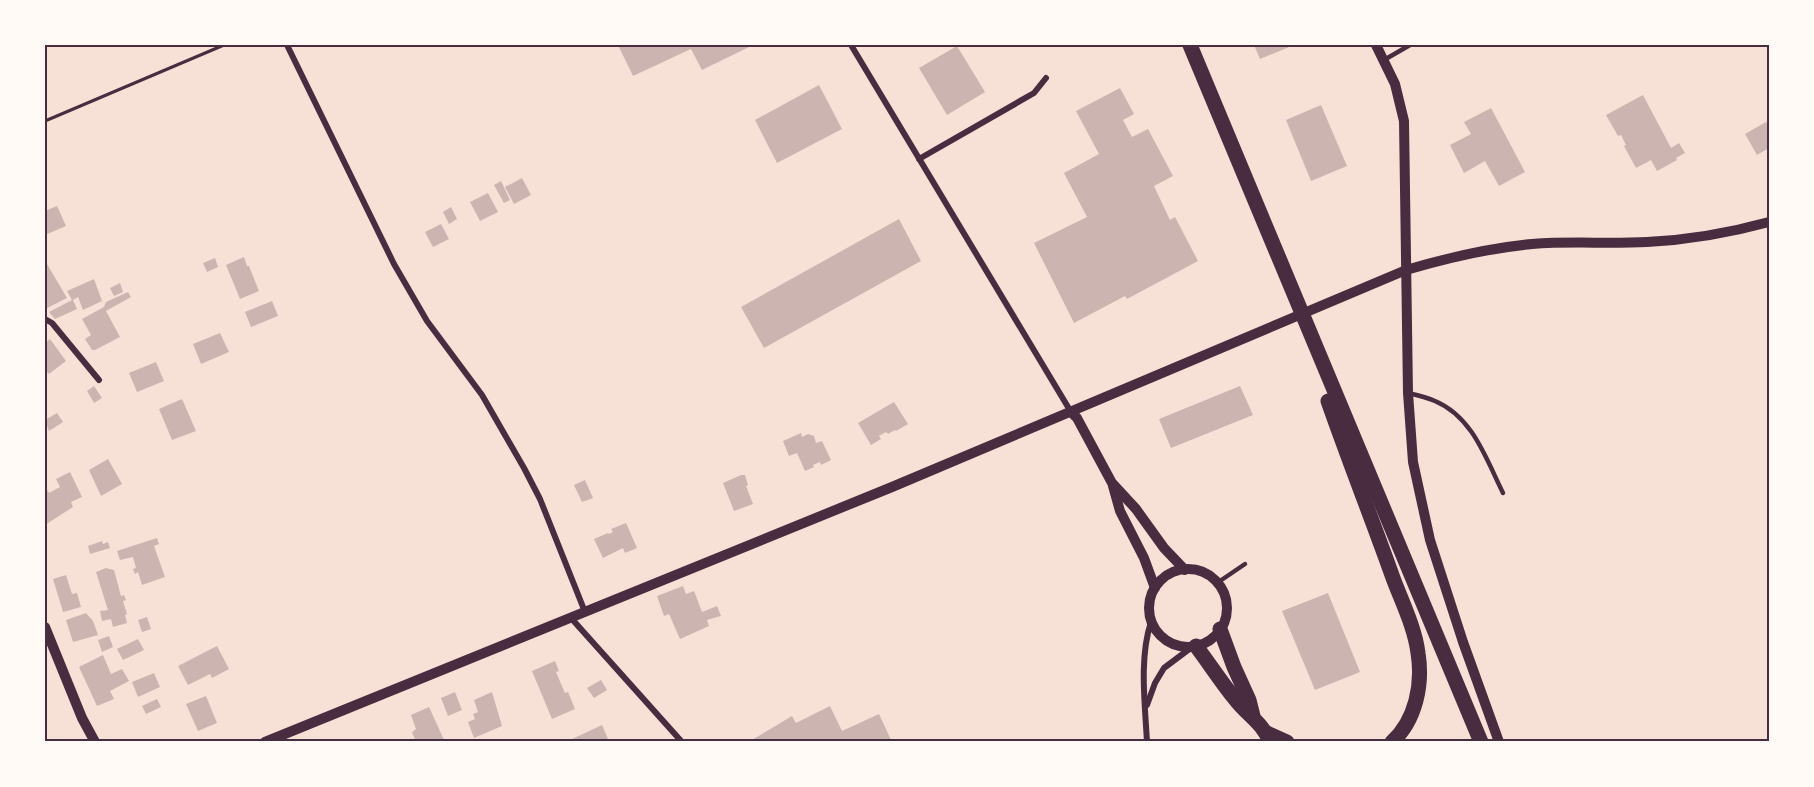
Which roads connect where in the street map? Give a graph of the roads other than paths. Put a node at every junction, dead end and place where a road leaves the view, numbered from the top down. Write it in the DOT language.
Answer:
graph roads {
  1 [pos="287,45"];
  2 [pos="851,45"];
  3 [pos="1190,45"];
  4 [pos="1376,45"];
  5 [pos="1410,45"];
  6 [pos="1384,60"];
  7 [pos="1046,78"];
  8 [pos="919,159"];
  9 [pos="1769,222"];
  10 [pos="1406,270"];
  11 [pos="45,319"];
  12 [pos="1328,378"];
  13 [pos="99,380"];
  14 [pos="1408,393"];
  15 [pos="1071,412"];
  16 [pos="1112,483"];
  17 [pos="1503,493"];
  18 [pos="1245,564"];
  19 [pos="1185,570"];
  20 [pos="1217,583"];
  21 [pos="1155,588"];
  22 [pos="585,612"];
  23 [pos="571,618"];
  24 [pos="1151,622"];
  25 [pos="45,627"];
  26 [pos="1220,629"];
  27 [pos="1194,646"];
  28 [pos="1147,705"];
  29 [pos="1253,716"];
  30 [pos="1269,737"];
  31 [pos="94,742"];
  32 [pos="265,742"];
  33 [pos="682,742"];
  34 [pos="1147,742"];
  35 [pos="1287,742"];
  36 [pos="1392,742"];
  37 [pos="1481,742"];
  38 [pos="1499,742"];
  1 -- 22 [label="street"];
  2 -- 8 [label="street"];
  3 -- 12 [label="main road"];
  4 -- 6 [label="street"];
  5 -- 6 [label="lane"];
  6 -- 10 [label="street"];
  7 -- 8 [label="street"];
  8 -- 15 [label="street"];
  9 -- 10 [label="street"];
  10 -- 14 [label="street"];
  10 -- 15 [label="street"];
  11 -- 13 [label="street"];
  12 -- 36 [label="main road"];
  12 -- 37 [label="main road"];
  14 -- 17 [label="lane"];
  14 -- 38 [label="street"];
  15 -- 16 [label="street"];
  15 -- 22 [label="street"];
  16 -- 19 [label="street"];
  16 -- 21 [label="street"];
  18 -- 20 [label="lane"];
  19 -- 20 [label="street"];
  19 -- 21 [label="street"];
  20 -- 26 [label="street"];
  21 -- 24 [label="street"];
  22 -- 23 [label="street"];
  23 -- 32 [label="street"];
  23 -- 33 [label="street"];
  24 -- 27 [label="street"];
  24 -- 28 [label="street"];
  25 -- 31 [label="street"];
  26 -- 27 [label="street"];
  26 -- 29 [label="main road"];
  27 -- 28 [label="street"];
  27 -- 29 [label="main road"];
  28 -- 34 [label="street"];
  29 -- 30 [label="main road"];
  30 -- 35 [label="main road"];
}
